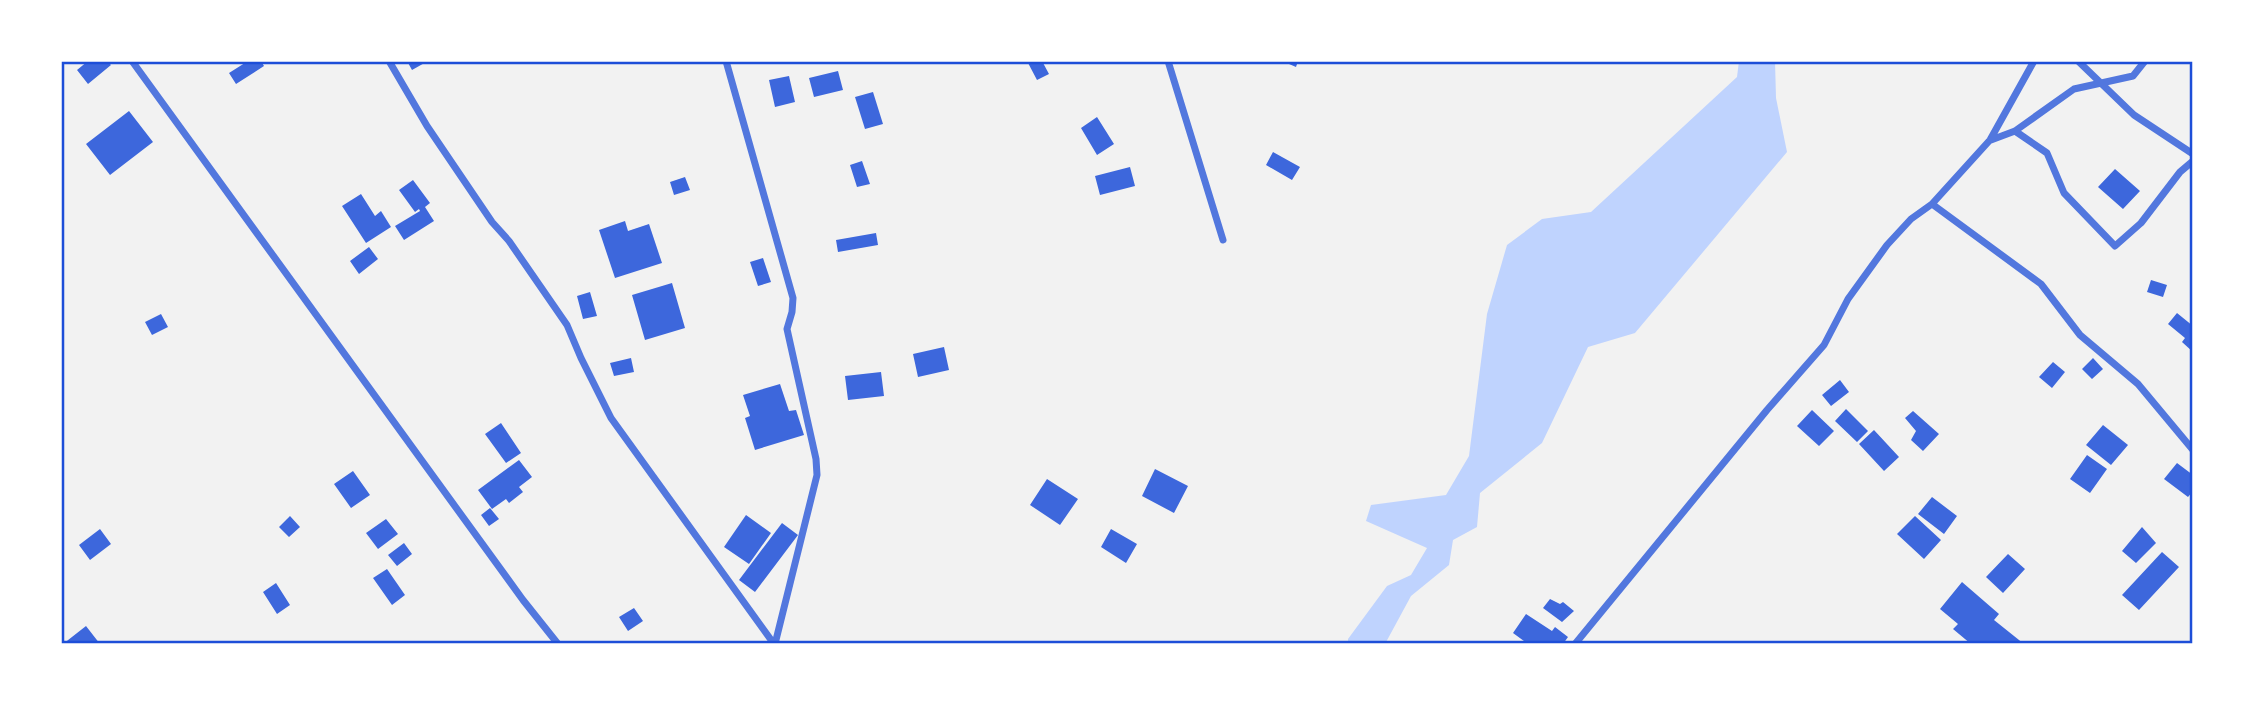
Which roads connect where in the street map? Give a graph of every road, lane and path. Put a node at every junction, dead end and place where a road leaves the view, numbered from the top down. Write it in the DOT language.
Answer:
graph roads {
  1 [pos="132,61"];
  2 [pos="389,61"];
  3 [pos="726,61"];
  4 [pos="1168,61"];
  5 [pos="2034,61"];
  6 [pos="2078,61"];
  7 [pos="2145,61"];
  8 [pos="2101,82"];
  9 [pos="2015,131"];
  10 [pos="1990,140"];
  11 [pos="2193,154"];
  12 [pos="2193,160"];
  13 [pos="1932,204"];
  14 [pos="1223,240"];
  15 [pos="2193,450"];
  16 [pos="558,644"];
  17 [pos="775,644"];
  18 [pos="1575,644"];
  1 -- 16 [label="street"];
  2 -- 17 [label="street"];
  3 -- 17 [label="street"];
  4 -- 14 [label="street"];
  5 -- 10 [label="street"];
  6 -- 8 [label="street"];
  7 -- 8 [label="street"];
  8 -- 9 [label="street"];
  8 -- 11 [label="street"];
  9 -- 10 [label="street"];
  9 -- 12 [label="street"];
  10 -- 13 [label="street"];
  13 -- 15 [label="street"];
  13 -- 18 [label="street"];
}
